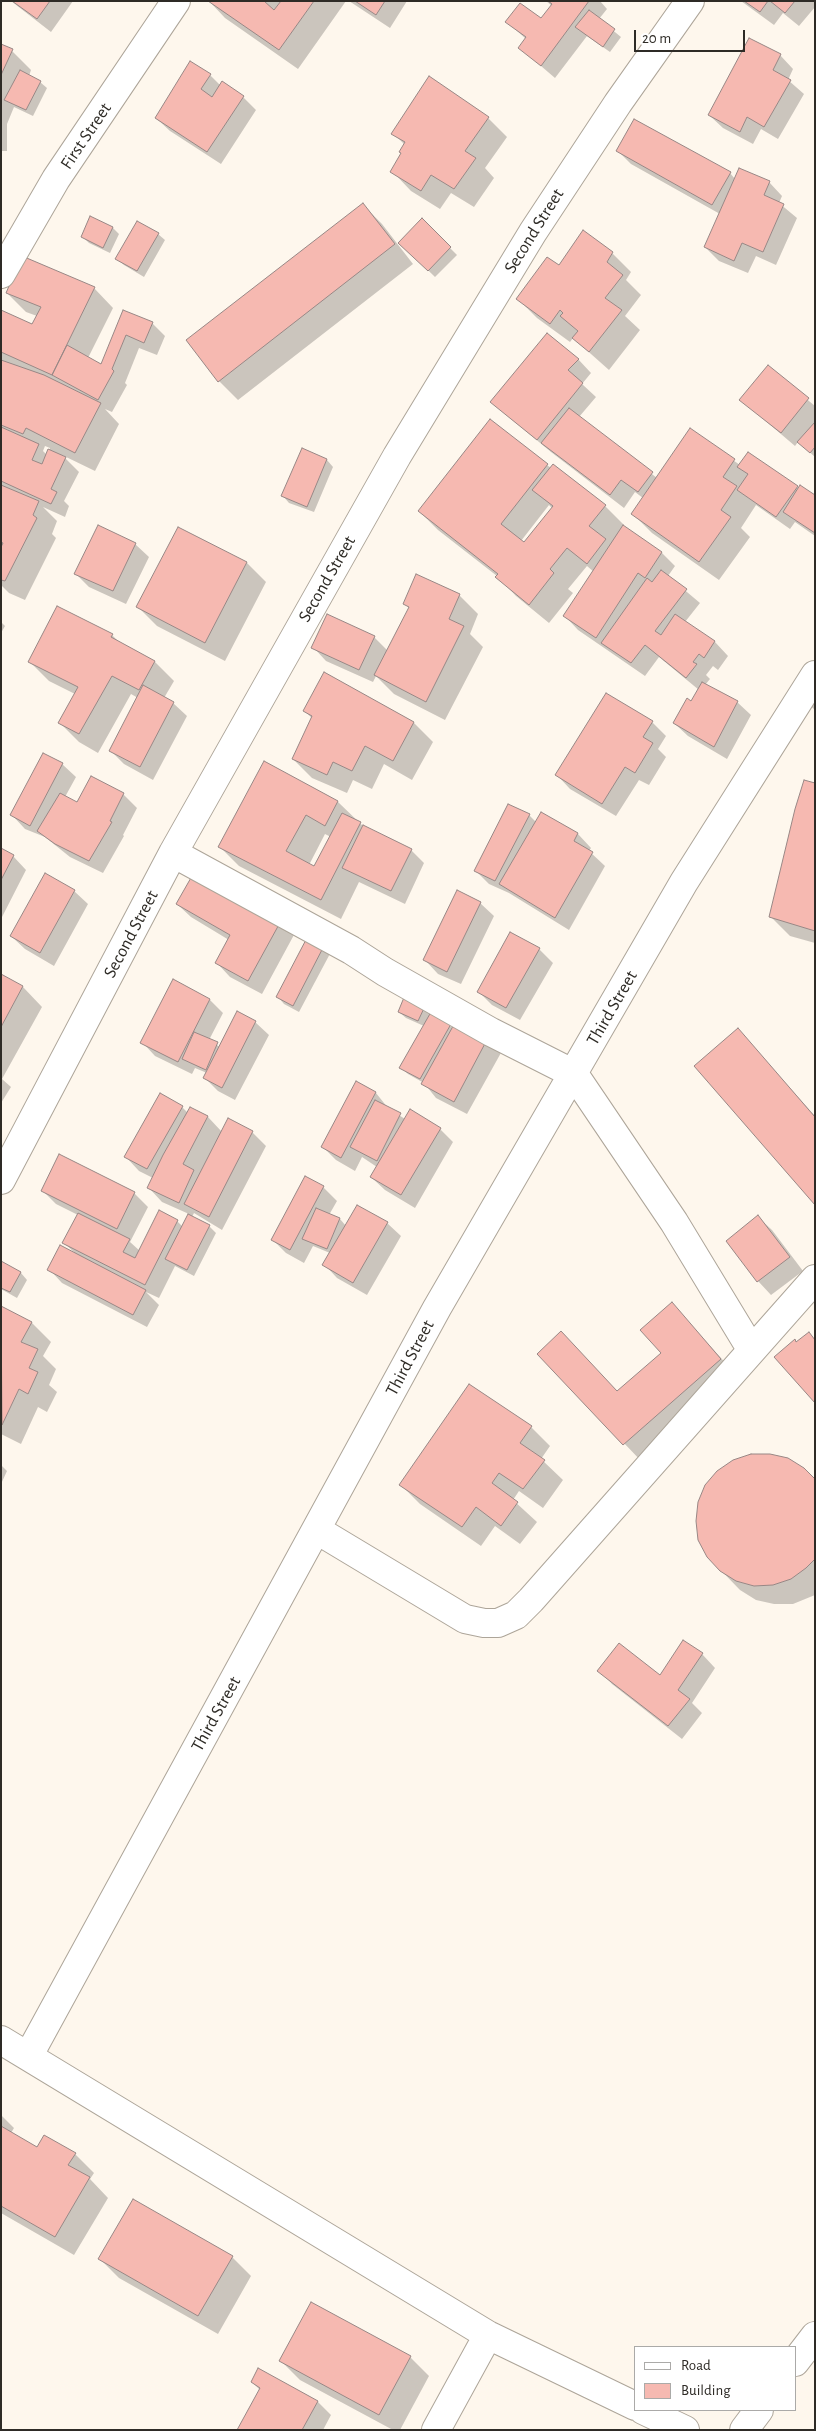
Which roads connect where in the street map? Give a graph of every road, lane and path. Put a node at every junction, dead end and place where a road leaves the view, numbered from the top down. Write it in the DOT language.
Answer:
graph roads {
  1 [pos="176,1"];
  2 [pos="690,1"];
  3 [pos="1,274"];
  4 [pos="815,675"];
  5 [pos="173,853"];
  6 [pos="574,1074"];
  7 [pos="1,1180"];
  8 [pos="815,1279"];
  9 [pos="751,1350"];
  10 [pos="318,1530"];
  11 [pos="1,2040"];
  12 [pos="29,2055"];
  13 [pos="488,2335"];
  14 [pos="815,2336"];
  15 [pos="796,2361"];
  16 [pos="634,2406"];
  17 [pos="645,2411"];
  18 [pos="758,2411"];
  19 [pos="436,2430"];
  20 [pos="685,2430"];
  21 [pos="744,2430"];
  1 -- 3 [label="street, First Street"];
  2 -- 5 [label="street, Second Street"];
  4 -- 6 [label="street, Third Street"];
  5 -- 6 [label="street"];
  5 -- 7 [label="street, Second Street"];
  6 -- 9 [label="street"];
  6 -- 10 [label="street, Third Street"];
  8 -- 9 [label="street"];
  9 -- 10 [label="street"];
  10 -- 12 [label="street, Third Street"];
  11 -- 12 [label="street"];
  12 -- 13 [label="street"];
  13 -- 16 [label="street"];
  13 -- 19 [label="street"];
  14 -- 15 [label="street"];
  17 -- 20 [label="street"];
  18 -- 21 [label="street"];
}
